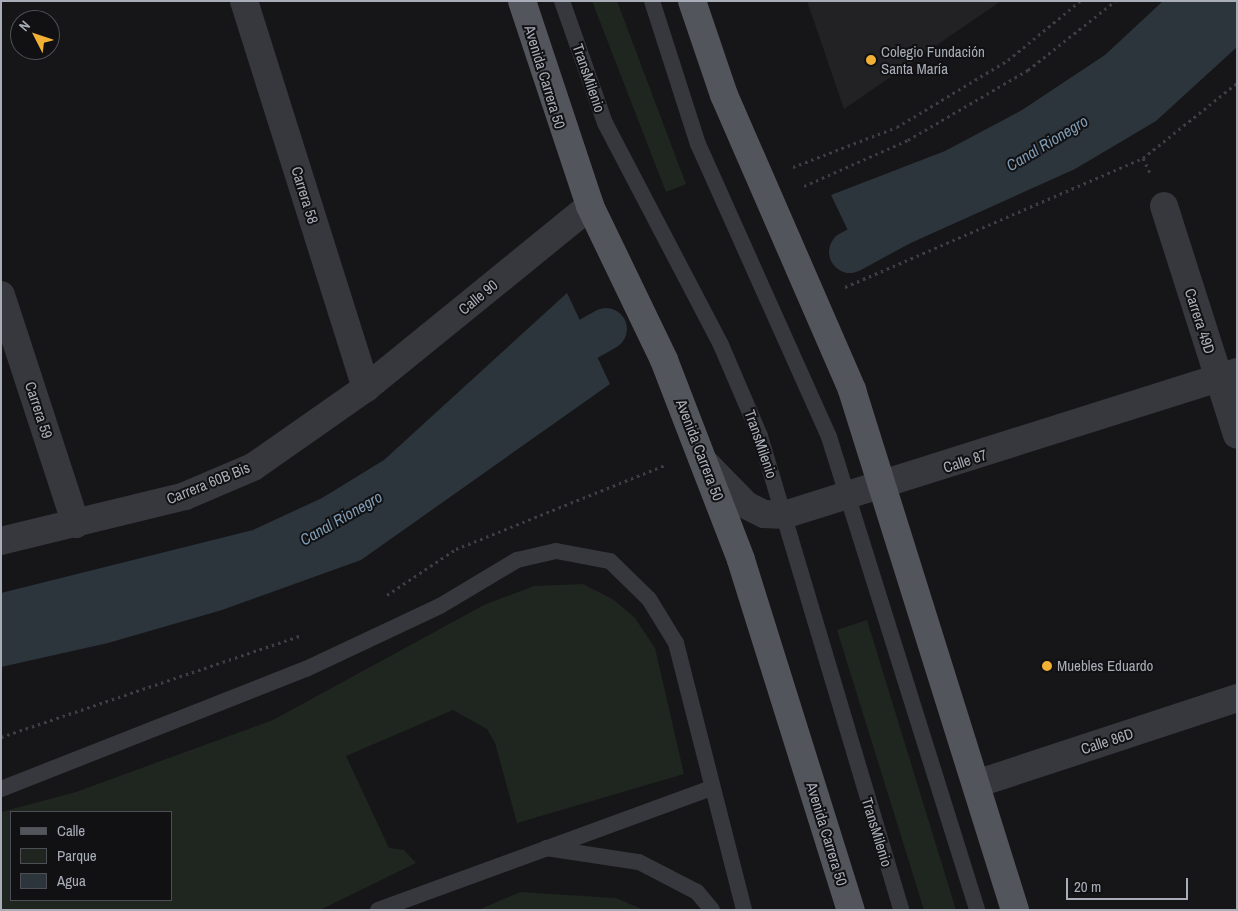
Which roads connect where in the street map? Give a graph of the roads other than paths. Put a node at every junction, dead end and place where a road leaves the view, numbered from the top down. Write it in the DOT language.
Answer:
graph roads {
  1 [pos="244,1"];
  2 [pos="522,1"];
  3 [pos="562,1"];
  4 [pos="652,1"];
  5 [pos="692,1"];
  6 [pos="590,206"];
  7 [pos="1164,206"];
  8 [pos="1,295"];
  9 [pos="1228,375"];
  10 [pos="366,388"];
  11 [pos="1237,435"];
  12 [pos="707,465"];
  13 [pos="885,486"];
  14 [pos="849,498"];
  15 [pos="784,515"];
  16 [pos="76,524"];
  17 [pos="1,541"];
  18 [pos="1237,698"];
  19 [pos="976,784"];
  20 [pos="711,788"];
  21 [pos="1,789"];
  22 [pos="544,848"];
  23 [pos="378,910"];
  24 [pos="712,910"];
  25 [pos="744,910"];
  26 [pos="851,910"];
  27 [pos="901,910"];
  28 [pos="977,910"];
  29 [pos="1015,910"];
  1 -- 10 [label="street, Carrera 58"];
  2 -- 6 [label="main road, Avenida Carrera 50"];
  3 -- 15 [label="lane, TransMilenio"];
  4 -- 14 [label="lane"];
  5 -- 13 [label="main road"];
  6 -- 10 [label="street, Calle 90"];
  6 -- 12 [label="main road, Avenida Carrera 50"];
  7 -- 9 [label="street, Carrera 49D"];
  8 -- 16 [label="street, Carrera 59"];
  9 -- 11 [label="street, Carrera 49D"];
  9 -- 13 [label="street, Calle 87"];
  10 -- 16 [label="street, Carrera 60B Bis"];
  12 -- 15 [label="street, Calle 87"];
  12 -- 26 [label="main road, Avenida Carrera 50"];
  13 -- 14 [label="street, Calle 87"];
  13 -- 19 [label="main road"];
  14 -- 15 [label="street, Calle 87"];
  14 -- 28 [label="lane"];
  15 -- 27 [label="lane, TransMilenio"];
  16 -- 17 [label="street, Carrera 60B Bis"];
  18 -- 19 [label="street, Calle 86D"];
  19 -- 29 [label="main road"];
  20 -- 21 [label="lane"];
  20 -- 22 [label="lane"];
  20 -- 25 [label="lane"];
  22 -- 23 [label="lane"];
  22 -- 24 [label="lane"];
}
